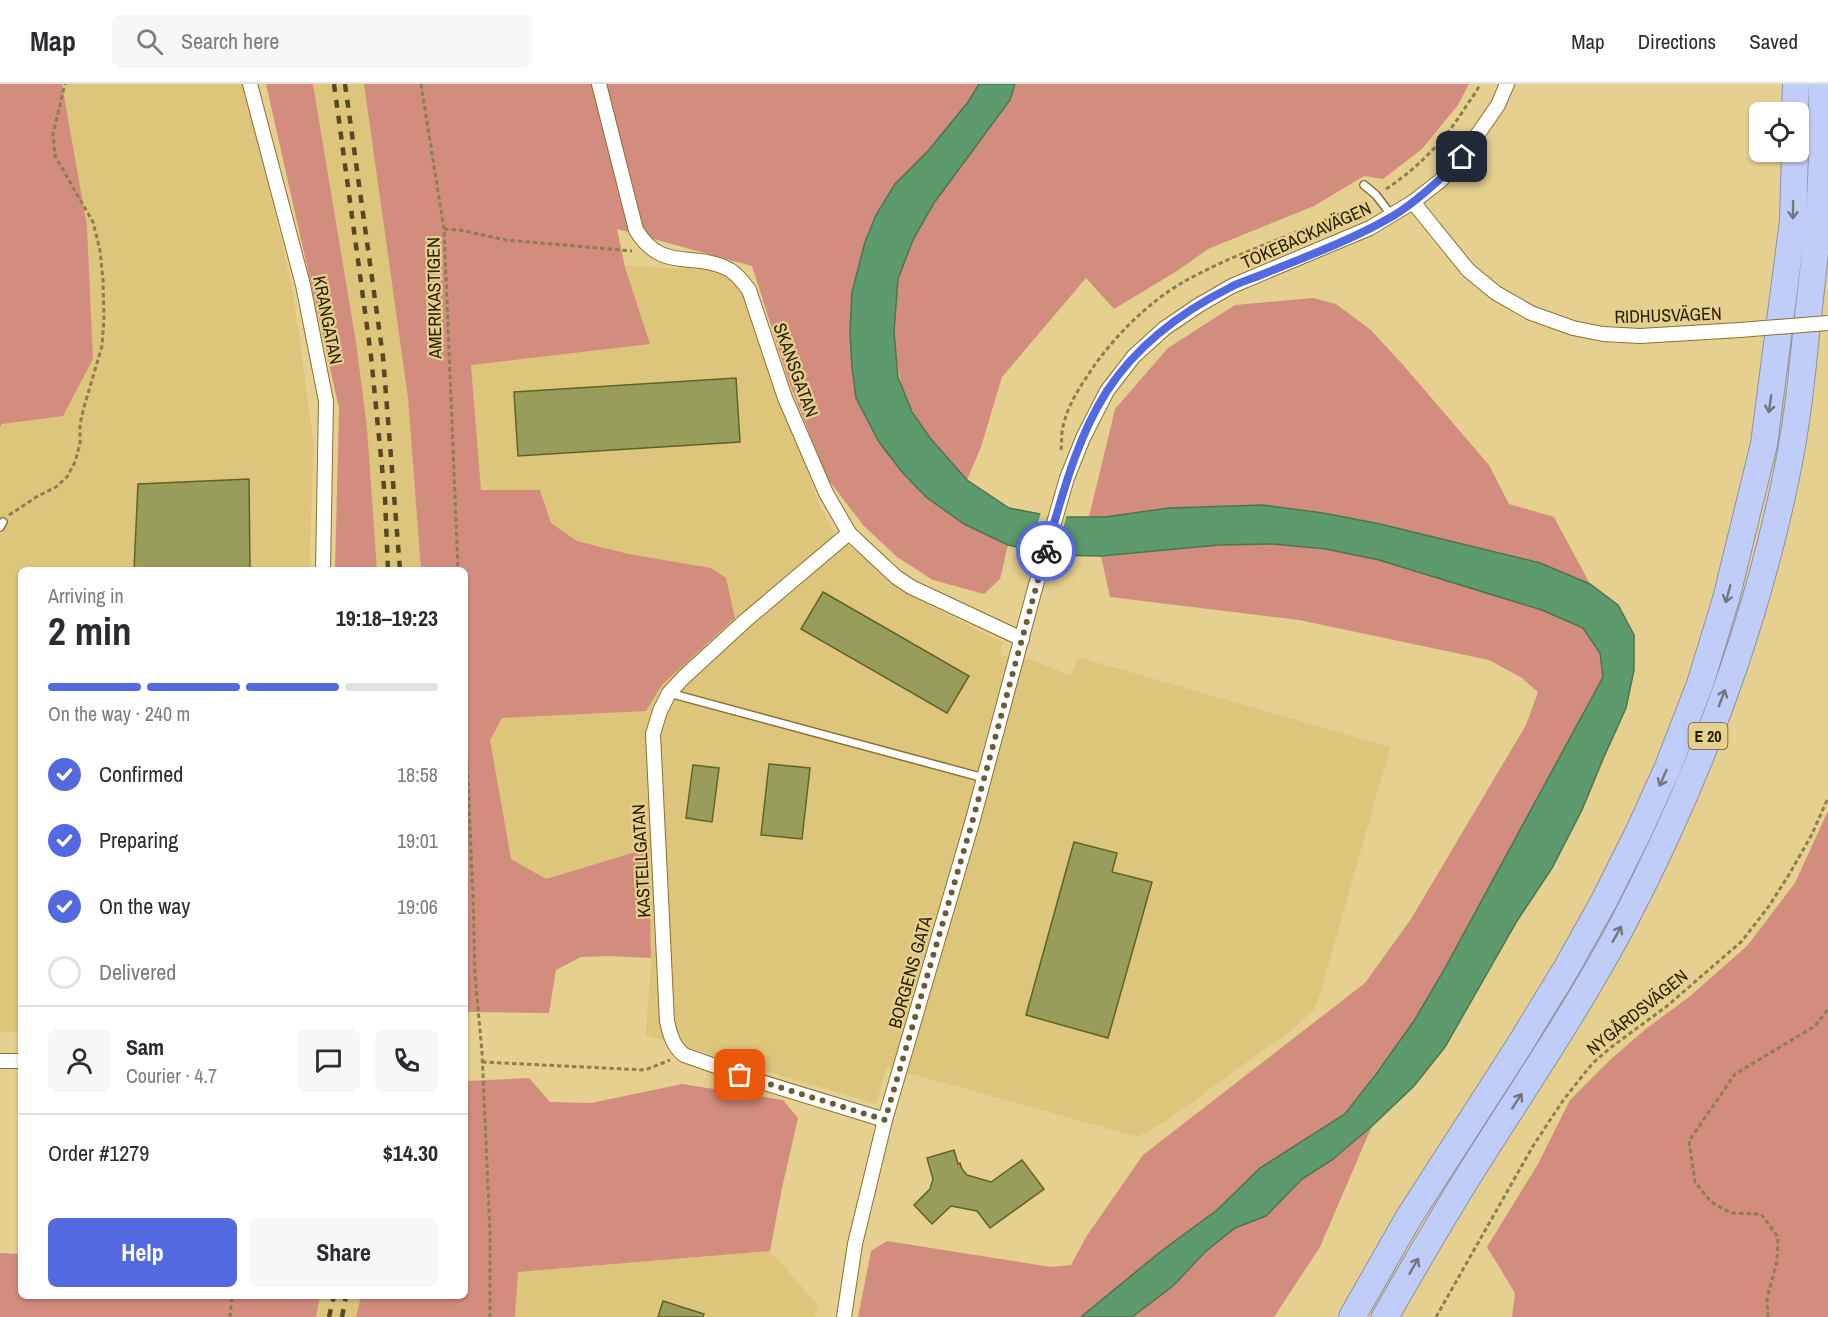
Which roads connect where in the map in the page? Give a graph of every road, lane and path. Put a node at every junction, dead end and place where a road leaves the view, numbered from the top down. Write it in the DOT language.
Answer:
graph roads {
  1 [pos="65,84"];
  2 [pos="250,84"];
  3 [pos="421,84"];
  4 [pos="599,84"];
  5 [pos="1480,84"];
  6 [pos="1507,84"];
  7 [pos="1796,84"];
  8 [pos="1822,84"];
  9 [pos="1796,102"];
  10 [pos="1795,162"];
  11 [pos="1364,185"];
  12 [pos="1376,195"];
  13 [pos="1413,202"];
  14 [pos="1392,216"];
  15 [pos="444,229"];
  16 [pos="648,246"];
  17 [pos="1828,324"];
  18 [pos="2,524"];
  19 [pos="849,533"];
  20 [pos="323,567"];
  21 [pos="458,567"];
  22 [pos="1022,639"];
  23 [pos="669,693"];
  24 [pos="984,778"];
  25 [pos="468,782"];
  26 [pos="1828,798"];
  27 [pos="1828,1009"];
  28 [pos="684,1055"];
  29 [pos="0,1061"];
  30 [pos="18,1061"];
  31 [pos="482,1062"];
  32 [pos="885,1120"];
  33 [pos="232,1299"];
  34 [pos="230,1317"];
  35 [pos="490,1317"];
  36 [pos="844,1317"];
  37 [pos="1352,1317"];
  38 [pos="1384,1317"];
  39 [pos="1436,1317"];
  40 [pos="1768,1317"];
  1 -- 18 [label="path"];
  2 -- 20 [label="street, KRANGATAN"];
  3 -- 15 [label="path"];
  4 -- 16 [label="street"];
  5 -- 12 [label="path"];
  6 -- 13 [label="street, TOKEBACKAVÄGEN"];
  7 -- 9 [label="highway"];
  38 -- 8 [label="highway, E 20, one-way"];
  10 -- 37 [label="highway, E 20, one-way"];
  11 -- 12 [label="lane"];
  12 -- 14 [label="lane"];
  13 -- 14 [label="street, TOKEBACKAVÄGEN"];
  13 -- 17 [label="street, RIDHUSVÄGEN, bridge"];
  14 -- 22 [label="street, TOKEBACKAVÄGEN"];
  15 -- 16 [label="path, AMERIKASTIGEN"];
  15 -- 21 [label="path, AMERIKASTIGEN"];
  16 -- 19 [label="street, SKANSGATAN"];
  19 -- 22 [label="street, SKANSGATAN"];
  19 -- 23 [label="street, KASTELLGATAN"];
  22 -- 24 [label="street, BORGENS GATA"];
  23 -- 24 [label="lane"];
  23 -- 28 [label="street, KASTELLGATAN"];
  24 -- 32 [label="street, BORGENS GATA"];
  25 -- 31 [label="path"];
  26 -- 39 [label="path, NYGÅRDSVÄGEN"];
  27 -- 40 [label="path"];
  28 -- 31 [label="path"];
  28 -- 32 [label="street"];
  29 -- 30 [label="street"];
  31 -- 35 [label="path"];
  32 -- 36 [label="street, BORGENS GATA"];
  33 -- 34 [label="path"];
}
